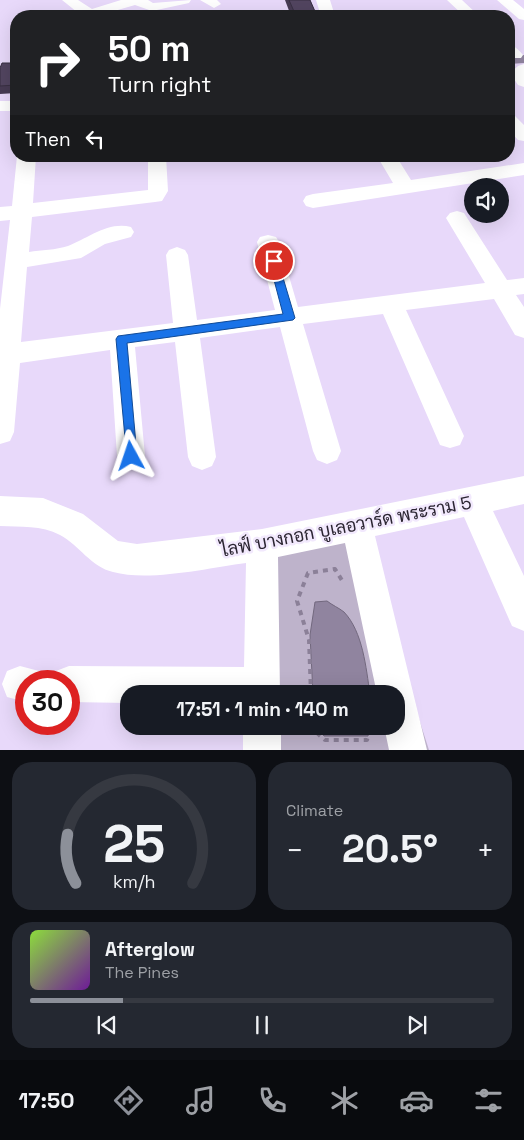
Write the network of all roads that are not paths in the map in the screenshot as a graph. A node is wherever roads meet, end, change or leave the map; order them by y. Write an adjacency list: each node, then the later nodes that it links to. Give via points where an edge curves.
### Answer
1 (69, 0): 6 (street)
2 (135, 0): 3 (street, via 152,7); 7 (street)
3 (184, 0)
4 (454, 0): 8 (street)
5 (504, 0): 9 (street)
6 (82, 10)
7 (104, 10)
8 (465, 10)
9 (524, 16)
10 (524, 69): 11 (street, via 518,72)
11 (524, 82)
12 (515, 126): 13 (street)
13 (524, 136)
14 (25, 162): 22 (street)
15 (157, 162): 22 (street, via 158,192 155,196)
16 (390, 162): 20 (street)
17 (468, 162): 19 (street)
18 (524, 169): 19 (street)
19 (478, 176): 20 (street)
20 (406, 187): 21 (street)
21 (313, 201)
22 (11, 213): 27 (street)
23 (457, 218): 28 (street)
24 (122, 232): 27 (street, via 97,239 73,253)
25 (268, 242): 30 (street)
26 (177, 255): 32 (street)
27 (17, 261): 34 (street)
28 (513, 288): 29 (street); 31 (street)
29 (391, 305): 30 (street); 36 (street)
30 (289, 318): 32 (street); 37 (street)
31 (524, 328)
32 (187, 331): 33 (street); 39 (street)
33 (122, 339): 34 (street); 38 (street)
34 (8, 354): 35 (street)
35 (0, 432)
36 (450, 436)
37 (327, 451)
38 (131, 456)
39 (202, 456)
40 (524, 490): 41 (street, ไลฟ์ บางกอก บูเลอวาร์ด พระราม 5)
41 (473, 502): 43 (street, ไลฟ์ บางกอก บูเลอวาร์ด พระราม 5); 45 (street)
42 (0, 511): 44 (street, ไลฟ์ บางกอก บูเลอวาร์ด พระราม 5, via 43,513 72,526 112,556 137,560)
43 (358, 526): 44 (street, ไลฟ์ บางกอก บูเลอวาร์ด พระราม 5); 48 (street)
44 (262, 545): 47 (street)
45 (524, 614)
46 (80, 684): 49 (street)
47 (262, 685)
48 (394, 685)
49 (120, 686)
50 (262, 735): 52 (street)
51 (405, 735): 53 (street)
52 (262, 750)
53 (408, 750)

